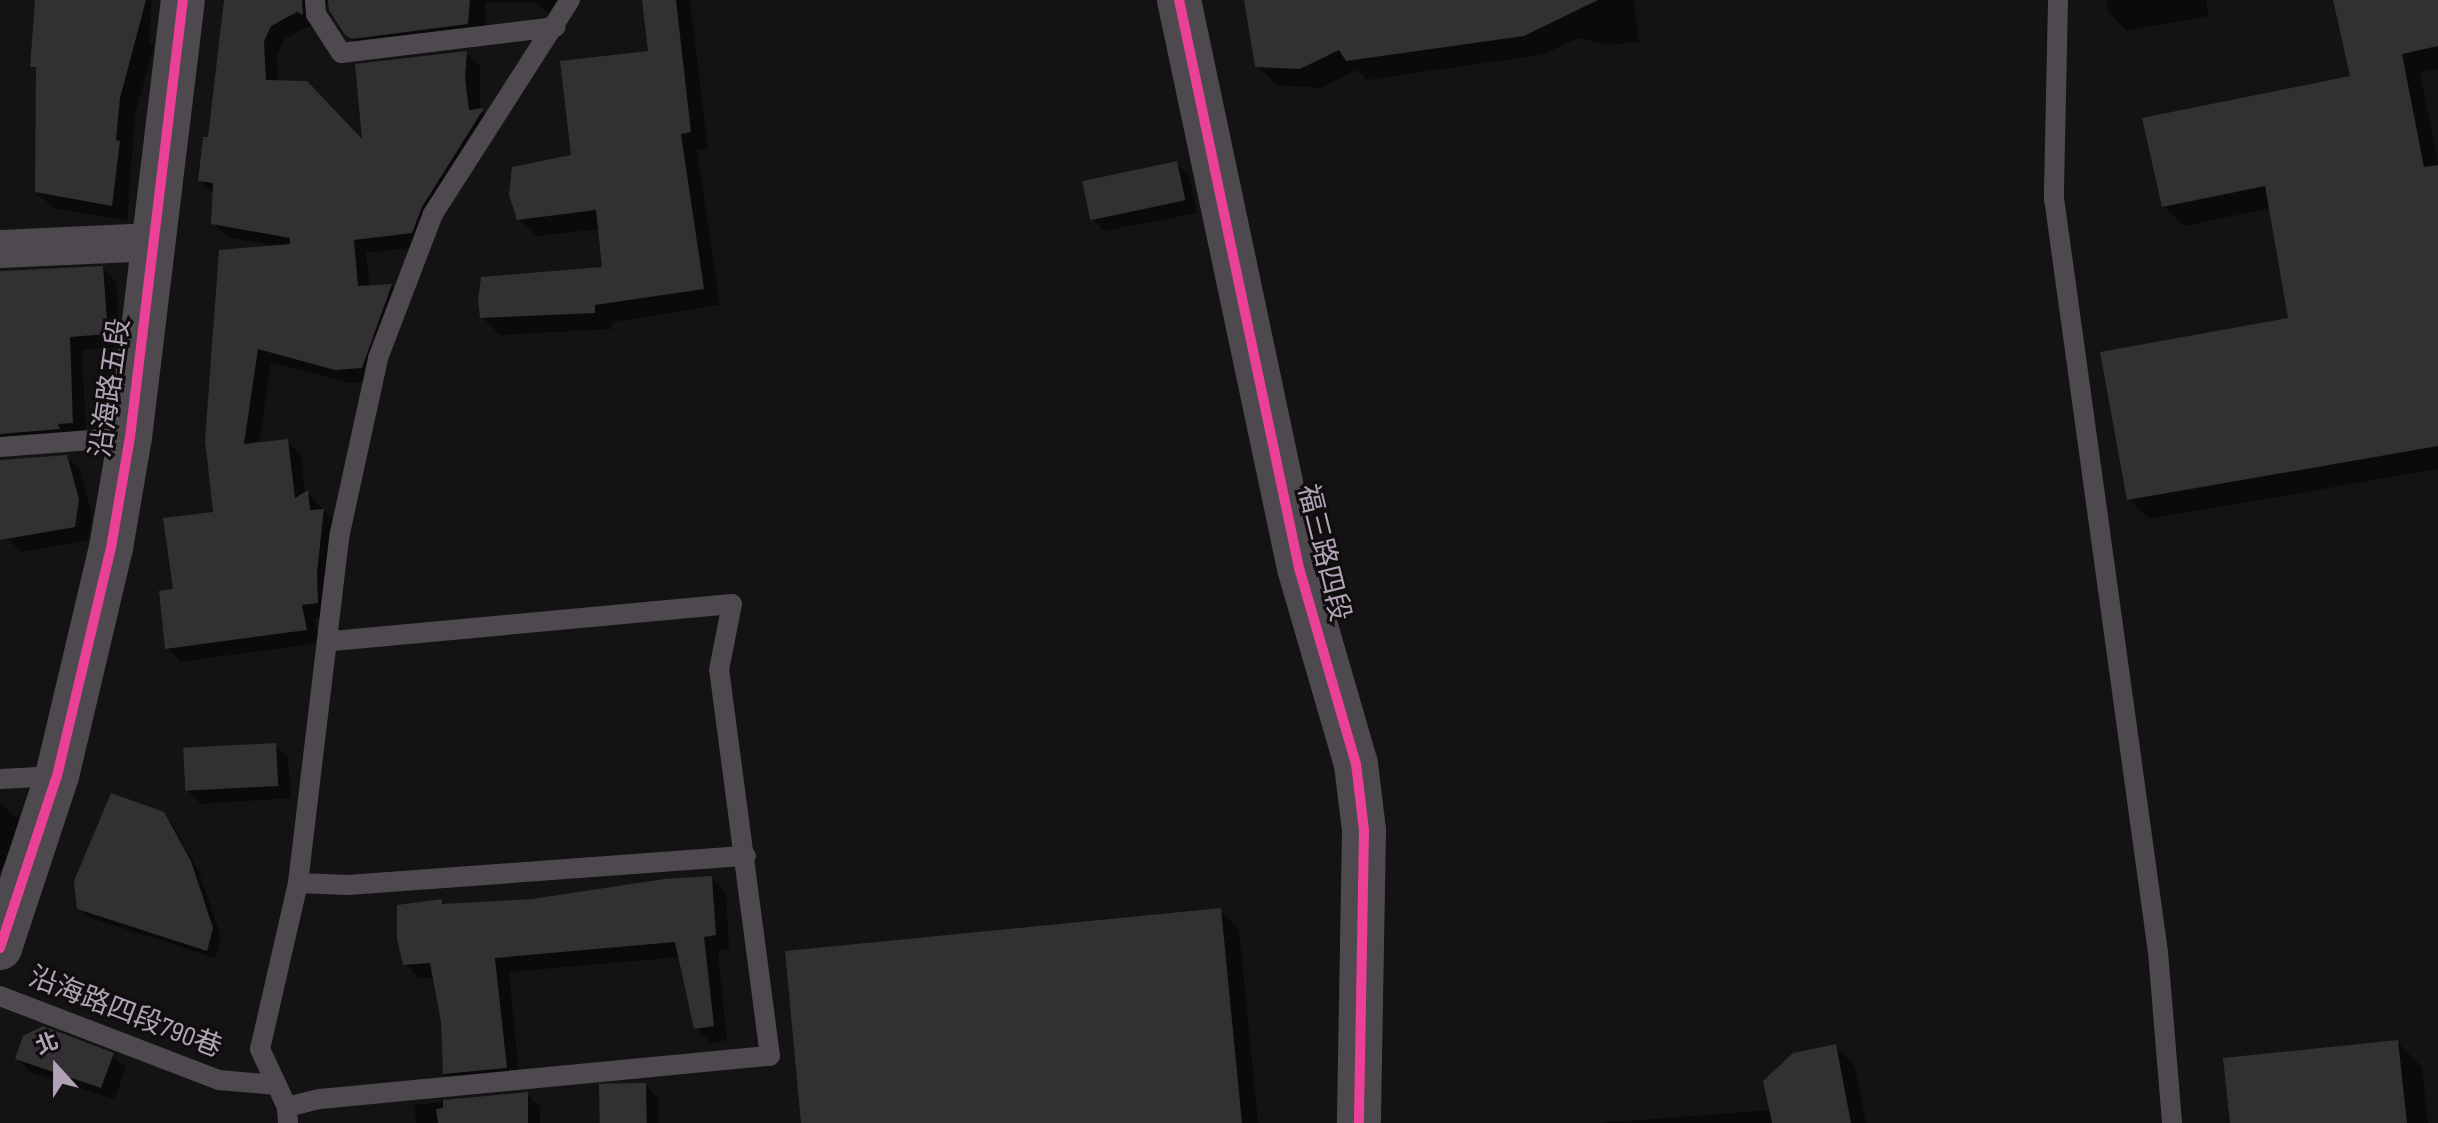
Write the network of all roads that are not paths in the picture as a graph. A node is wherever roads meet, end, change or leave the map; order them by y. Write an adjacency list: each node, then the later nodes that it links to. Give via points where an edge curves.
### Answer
1 (183, 0): 7 (street, 沿海路五段)
2 (315, 0): 6 (lane, via 316,14 341,53)
3 (570, 0): 6 (lane)
4 (1179, 0): 20 (street, 福三路四段, via 1299,568 1356,764 1364,830)
5 (2058, 0): 21 (lane, via 2054,198 2158,952)
6 (555, 27): 11 (lane, via 433,214 378,358 340,533)
7 (154, 242): 8 (street); 9 (street, 沿海路五段)
8 (0, 249)
9 (130, 437): 10 (lane); 12 (street, 沿海路五段, via 111,548)
10 (0, 447)
11 (330, 641): 14 (lane, via 732,604 719,670); 15 (lane)
12 (57, 776): 13 (lane); 16 (street, 沿海路五段)
13 (0, 779)
14 (746, 856): 15 (lane, via 348,885); 19 (lane, via 770,1056 320,1099)
15 (298, 883): 18 (lane, via 260,1049)
16 (0, 948)
17 (0, 996): 18 (lane, 沿海路四段790巷, via 219,1080)
18 (277, 1085): 19 (lane)
19 (288, 1115)
20 (1359, 1123)
21 (2172, 1123)

